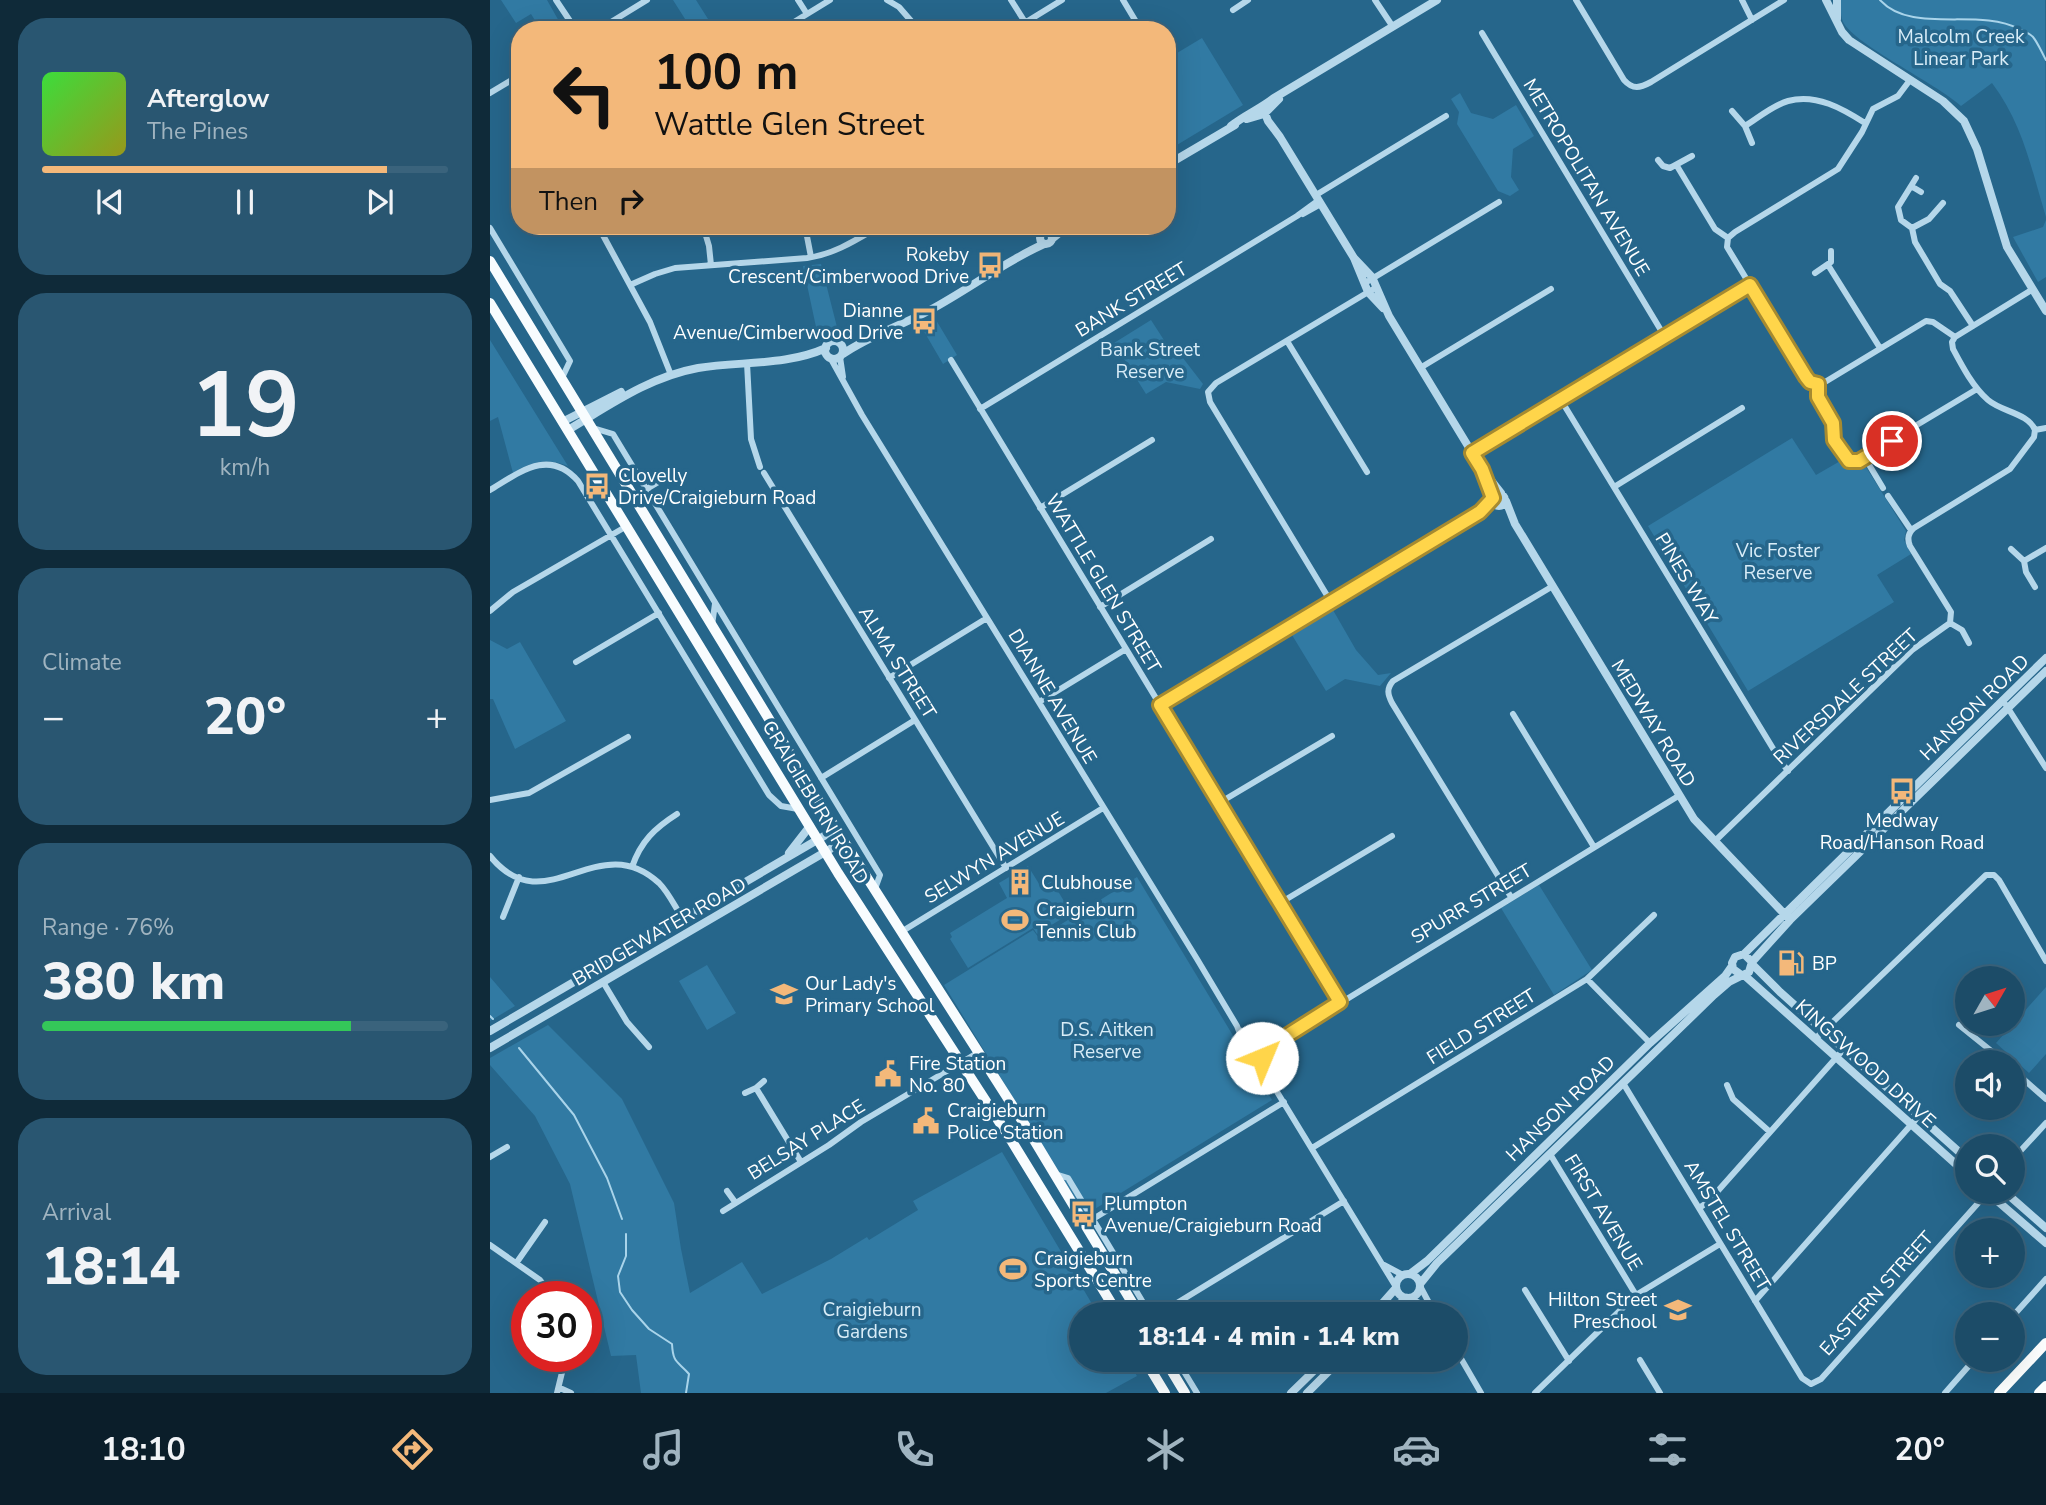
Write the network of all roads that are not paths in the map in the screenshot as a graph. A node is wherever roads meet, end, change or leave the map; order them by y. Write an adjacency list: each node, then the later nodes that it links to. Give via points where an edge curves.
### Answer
1 (556, 0): 19 (street)
2 (647, 0): 21 (street)
3 (798, 0): 18 (street)
4 (830, 0): 18 (street)
5 (887, 0): 23 (street)
6 (1012, 0): 24 (street)
7 (1062, 0): 25 (street)
8 (1123, 0): 26 (street)
9 (1248, 0): 17 (street)
10 (1375, 0): 28 (street)
11 (1437, 0): 28 (street)
12 (1576, 0): 20 (street, via 1633,88 1651,82)
13 (1742, 0): 20 (street)
14 (1784, 0): 20 (street)
15 (1826, 0): 27 (street)
16 (1837, 0): 27 (street)
17 (1233, 9)
18 (807, 14): 22 (street)
19 (567, 19)
20 (1752, 20)
21 (613, 21)
22 (796, 21)
23 (912, 21)
24 (1024, 21)
25 (1027, 21)
26 (1136, 21)
27 (1837, 22): 31 (street, via 1849,40)
28 (1393, 27): 33 (street, via 1274,98)
29 (1482, 33): 71 (street, METROPOLITAN AVENUE)
30 (511, 80): 32 (street)
31 (1910, 80): 36 (street, via 1898,96 1873,109); 67 (street, via 1950,106 1969,129 2007,247)
32 (490, 93)
33 (1265, 111): 40 (street, via 1248,114); 46 (street, MEDWAY ROAD)
34 (1732, 111): 37 (street)
35 (1446, 116): 46 (street, BANK STREET)
36 (1865, 123): 37 (street, via 1832,103 1797,100 1782,103); 56 (street, via 1838,169)
37 (1745, 126): 38 (street)
38 (1752, 143)
39 (1692, 156): 42 (street)
40 (1176, 160)
41 (1658, 160): 42 (street, via 1666,167)
42 (1677, 166): 56 (street, via 1715,229)
43 (1916, 178): 44 (street)
44 (1911, 186): 45 (street); 50 (street, via 1898,211)
45 (1921, 192)
46 (1319, 200): 64 (street, MEDWAY ROAD); 89 (street, BANK STREET)
47 (1499, 202): 64 (street)
48 (1943, 203): 50 (street)
49 (490, 228): 84 (street, via 570,361)
50 (1912, 228): 70 (street, via 1915,242 1940,284 1950,291)
51 (603, 235): 63 (street)
52 (706, 235): 60 (street)
53 (807, 235): 58 (street)
54 (865, 235): 58 (street, via 845,247)
55 (1043, 235): 73 (street, via 1025,253 930,310)
56 (1728, 239): 65 (street, via 1728,250)
57 (1831, 251): 61 (street, via 1833,259)
58 (811, 257): 60 (street)
59 (490, 261): 84 (main road, CRAIGIEBURN ROAD)
60 (711, 265): 63 (street, via 664,271)
61 (1828, 265): 62 (street); 77 (street)
62 (1815, 273)
63 (630, 285): 83 (street)
64 (1370, 285): 74 (street); 82 (street, MEDWAY ROAD)
65 (1750, 285): 71 (street); 85 (street, via 1806,377)
66 (1551, 289): 82 (street)
67 (2032, 289): 69 (street); 70 (street)
68 (490, 303): 91 (main road, CRAIGIEBURN ROAD)
69 (2046, 311)
70 (1973, 326): 72 (street)
71 (1665, 337): 87 (street)
72 (1955, 337): 77 (street, via 1926,321); 86 (street, via 1953,349)
73 (868, 338): 75 (street); 79 (street)
74 (1287, 341): 98 (street); 116 (street, via 1212,386 1209,398)
75 (837, 342): 76 (street); 79 (street, via 843,348)
76 (826, 348): 78 (street); 79 (street)
77 (1880, 348): 85 (street)
78 (804, 356): 79 (street); 81 (street)
79 (836, 357): 121 (street, DIANNE AVENUE, via 844,382)
80 (951, 360): 89 (street, WATTLE GLEN STREET)
81 (747, 363): 83 (street); 129 (street, ALMA STREET, via 751,439 762,470)
82 (1420, 368): 96 (street, MEDWAY ROAD)
83 (671, 375): 90 (street)
84 (562, 378): 90 (main road, CRAIGIEBURN ROAD)
85 (1818, 384): 97 (street, via 1818,397 1844,457 1855,463)
86 (1977, 389): 94 (street, via 1993,404 2030,421); 97 (street)
87 (1561, 400): 96 (street); 100 (street, PINES WAY)
88 (1742, 408): 100 (street)
89 (980, 409): 106 (street, WATTLE GLEN STREET)
90 (584, 414): 91 (street); 92 (main road, CRAIGIEBURN ROAD)
91 (562, 427): 107 (main road, CRAIGIEBURN ROAD)
92 (593, 428): 102 (street, CRAIGIEBURN ROAD, via 613,434); 123 (main road, CRAIGIEBURN ROAD)
93 (2046, 428): 94 (street)
94 (2035, 430): 108 (street, via 2010,469)
95 (1152, 440): 106 (street)
96 (1472, 453): 105 (street, MEDWAY ROAD)
97 (1865, 458): 101 (street)
98 (1367, 472)
99 (672, 474): 102 (street)
100 (1614, 487): 138 (street, PINES WAY)
101 (1883, 488)
102 (645, 489): 117 (street, CRAIGIEBURN ROAD)
103 (490, 490): 109 (street, via 535,465 560,467 578,481)
104 (1888, 496): 108 (street)
105 (1498, 500): 114 (street, MEDWAY ROAD); 116 (street)
106 (1040, 508): 118 (street, WATTLE GLEN STREET)
107 (627, 526): 109 (street); 144 (main road, CRAIGIEBURN ROAD)
108 (1911, 530): 122 (street, via 1910,546 1951,612)
109 (611, 535): 119 (street); 120 (street)
110 (1211, 539): 118 (street)
111 (2046, 548): 113 (street)
112 (2011, 549): 113 (street)
113 (2024, 561): 115 (street)
114 (1553, 586): 140 (street, MEDWAY ROAD); 161 (street, via 1389,686 1392,703)
115 (2035, 587)
116 (1331, 602): 132 (street)
117 (715, 604): 123 (street); 139 (street, CRAIGIEBURN ROAD)
118 (1100, 607): 125 (street, WATTLE GLEN STREET)
119 (490, 611)
120 (659, 613): 127 (street); 144 (street, via 769,795 781,806)
121 (987, 618): 129 (street); 130 (street, DIANNE AVENUE)
122 (1950, 623): 124 (street); 138 (street, RIVERSDALE STREET, via 1912,650)
123 (712, 625): 147 (main road, CRAIGIEBURN ROAD)
124 (1969, 643)
125 (1126, 649): 130 (street); 132 (street, WATTLE GLEN STREET)
126 (2046, 658): 131 (street, HANSON ROAD)
127 (576, 662)
128 (2046, 671): 131 (street, HANSON ROAD)
129 (889, 678): 134 (street, ALMA STREET)
130 (1039, 702): 143 (street, DIANNE AVENUE)
131 (2006, 704): 137 (street); 164 (street, HANSON ROAD)
132 (1160, 705): 142 (street, WATTLE GLEN STREET)
133 (1513, 714): 152 (street)
134 (915, 720): 139 (street); 157 (street, ALMA STREET)
135 (1332, 736): 142 (street)
136 (628, 737): 141 (street, via 529,793)
137 (2046, 768)
138 (1788, 771): 150 (street, RIVERSDALE STREET)
139 (821, 778): 160 (street, CRAIGIEBURN ROAD, via 880,875)
140 (1679, 795): 150 (street, MEDWAY ROAD); 152 (street, SPURR STREET)
141 (490, 800)
142 (1220, 803): 162 (street, WATTLE GLEN STREET)
143 (1103, 808): 157 (street, SELWYN AVENUE); 179 (street, DIANNE AVENUE)
144 (800, 809): 146 (main road, CRAIGIEBURN ROAD)
145 (677, 814): 156 (street, via 646,838)
146 (810, 826): 149 (main road, CRAIGIEBURN ROAD); 155 (street, via 795,848)
147 (836, 829): 149 (street, BRIDGEWATER ROAD); 151 (main road, CRAIGIEBURN ROAD)
148 (1392, 836): 162 (street)
149 (818, 839): 153 (main road, CRAIGIEBURN ROAD); 155 (street, BRIDGEWATER ROAD)
150 (1715, 841): 164 (street, MEDWAY ROAD)
151 (844, 842): 153 (street, BRIDGEWATER ROAD); 160 (main road, CRAIGIEBURN ROAD)
152 (1594, 847): 161 (street, SPURR STREET)
153 (826, 853): 159 (street, BRIDGEWATER ROAD); 195 (main road, CRAIGIEBURN ROAD)
154 (490, 856): 158 (street)
155 (773, 866): 159 (street); 166 (street, BRIDGEWATER ROAD)
156 (632, 867): 158 (street, via 595,865 547,882); 166 (street, via 662,885)
157 (1006, 868): 168 (street, SELWYN AVENUE)
158 (519, 877): 165 (street)
159 (780, 878): 167 (street, BRIDGEWATER ROAD)
160 (875, 889): 168 (main road, CRAIGIEBURN ROAD)
161 (1511, 898): 178 (street, SPURR STREET)
162 (1280, 903): 178 (street, WATTLE GLEN STREET)
163 (1654, 915): 174 (street, FIELD STREET)
164 (1787, 917): 169 (street, HANSON ROAD); 171 (street, HANSON ROAD)
165 (503, 918)
166 (683, 919): 167 (street); 180 (street, BRIDGEWATER ROAD)
167 (690, 931): 175 (street, BRIDGEWATER ROAD)
168 (901, 932): 191 (main road, CRAIGIEBURN ROAD)
169 (1744, 954): 171 (street); 172 (street, via 1735,957)
170 (2046, 961): 181 (street, via 1998,880 1986,875)
171 (1752, 963): 173 (street, via 1749,972); 176 (street, KINGSWOOD DRIVE)
172 (1732, 965): 173 (street); 185 (street, HANSON ROAD)
173 (1742, 974): 177 (street, KINGSWOOD DRIVE); 188 (street, HANSON ROAD, via 1722,987)
174 (1587, 979): 185 (street); 214 (street, FIELD STREET)
175 (603, 982): 182 (street, BRIDGEWATER ROAD); 186 (street, via 627,1022)
176 (1780, 992): 177 (street); 181 (street, KINGSWOOD DRIVE)
177 (1773, 1000): 184 (street, KINGSWOOD DRIVE)
178 (1340, 1002): 193 (street, SPURR STREET)
179 (1237, 1026): 192 (street, DIANNE AVENUE); 193 (street, DIANNE AVENUE)
180 (494, 1029): 182 (street, via 493,1038)
181 (1822, 1031): 184 (street); 189 (street, KINGSWOOD DRIVE)
182 (512, 1035): 187 (street, BRIDGEWATER ROAD)
183 (1973, 1036): 190 (street)
184 (1815, 1039): 194 (street, KINGSWOOD DRIVE)
185 (1650, 1043): 188 (street); 197 (street, HANSON ROAD)
186 (649, 1047)
187 (490, 1048)
188 (1657, 1050): 201 (street, HANSON ROAD)
189 (1843, 1050): 194 (street); 207 (street, KINGSWOOD DRIVE)
190 (1990, 1050)
191 (979, 1052): 195 (street, BELSAY PLACE); 220 (main road, CRAIGIEBURN ROAD)
192 (1247, 1052): 193 (street); 196 (street, DIANNE AVENUE, via 1247,1059)
193 (1259, 1052): 196 (street); 200 (street, DIANNE AVENUE)
194 (1836, 1058): 209 (street, KINGSWOOD DRIVE); 210 (street)
195 (958, 1060): 218 (street, BELSAY PLACE); 246 (main road, CRAIGIEBURN ROAD)
196 (1254, 1063): 200 (street, DIANNE AVENUE)
197 (1617, 1075): 201 (street, AMSTEL STREET); 211 (street, HANSON ROAD)
198 (2025, 1080): 205 (street)
199 (764, 1081): 203 (street)
200 (1271, 1082): 206 (street, DIANNE AVENUE)
201 (1623, 1083): 216 (street, HANSON ROAD); 227 (street, AMSTEL STREET)
202 (1727, 1085): 210 (street, via 1733,1099)
203 (756, 1088): 204 (street); 218 (street)
204 (745, 1093)
205 (2046, 1099)
206 (1284, 1102): 214 (street, DIANNE AVENUE); 229 (street)
207 (1918, 1117): 209 (street); 215 (street, KINGSWOOD DRIVE)
208 (2046, 1123): 212 (street)
209 (1912, 1125): 219 (street, KINGSWOOD DRIVE); 245 (street)
210 (1770, 1132): 227 (street)
211 (1544, 1146): 216 (street, FIRST AVENUE); 237 (street, HANSON ROAD, via 1427,1261)
212 (2025, 1146)
213 (507, 1147): 217 (street)
214 (1312, 1148): 222 (street, DIANNE AVENUE)
215 (1955, 1149)
216 (1550, 1154): 240 (street, HANSON ROAD); 243 (street, FIRST AVENUE)
217 (490, 1157)
218 (801, 1162): 223 (street, BELSAY PLACE)
219 (1955, 1163)
220 (1055, 1174): 229 (street, CRAIGIEBURN ROAD, via 1068,1178); 247 (main road, CRAIGIEBURN ROAD)
221 (727, 1191): 223 (street)
222 (1344, 1201): 236 (street, DIANNE AVENUE); 249 (street)
223 (735, 1202): 228 (street, BELSAY PLACE)
224 (1976, 1204): 266 (street, EASTERN STREET)
225 (2001, 1204): 232 (street)
226 (2018, 1204): 231 (street)
227 (1699, 1208): 233 (street, AMSTEL STREET)
228 (723, 1210)
229 (1093, 1219): 248 (street, CRAIGIEBURN ROAD)
230 (545, 1222): 235 (street)
231 (2046, 1229): 232 (street)
232 (2043, 1240)
233 (1720, 1244): 243 (street); 245 (street, AMSTEL STREET)
234 (490, 1245): 235 (street)
235 (517, 1262): 239 (street)
236 (1382, 1264): 237 (street); 241 (street, DIANNE AVENUE)
237 (1407, 1275): 240 (street, via 1415,1276); 241 (street)
238 (2046, 1279): 254 (street)
239 (541, 1281)
240 (1420, 1285): 244 (street); 253 (street)
241 (1396, 1287): 244 (street); 250 (street)
242 (1525, 1290): 256 (street)
243 (1636, 1295): 256 (street)
244 (1408, 1298): 251 (street); 252 (street)
245 (1755, 1301): 266 (street, AMSTEL STREET, via 1802,1378)
246 (1111, 1302)
247 (1132, 1302)
248 (1143, 1302)
249 (1179, 1302)
250 (1383, 1302)
251 (1402, 1302)
252 (1415, 1302)
253 (1429, 1302)
254 (2025, 1302)
255 (2046, 1343): 278 (highway)
256 (1569, 1360): 275 (street)
257 (1640, 1360): 276 (street)
258 (563, 1372): 267 (street)
259 (1152, 1372): 270 (main road)
260 (1173, 1372): 271 (main road)
261 (1184, 1372): 272 (street)
262 (1313, 1372): 273 (street)
263 (1328, 1372): 274 (street)
264 (1468, 1372): 268 (street)
265 (1963, 1372): 277 (street)
266 (1816, 1384)
267 (559, 1390): 269 (street)
268 (1479, 1392)
269 (571, 1393)
270 (1165, 1393)
271 (1185, 1393)
272 (1197, 1393)
273 (1291, 1393)
274 (1307, 1393)
275 (1535, 1393)
276 (1660, 1393)
277 (1945, 1393)
278 (1999, 1393)

